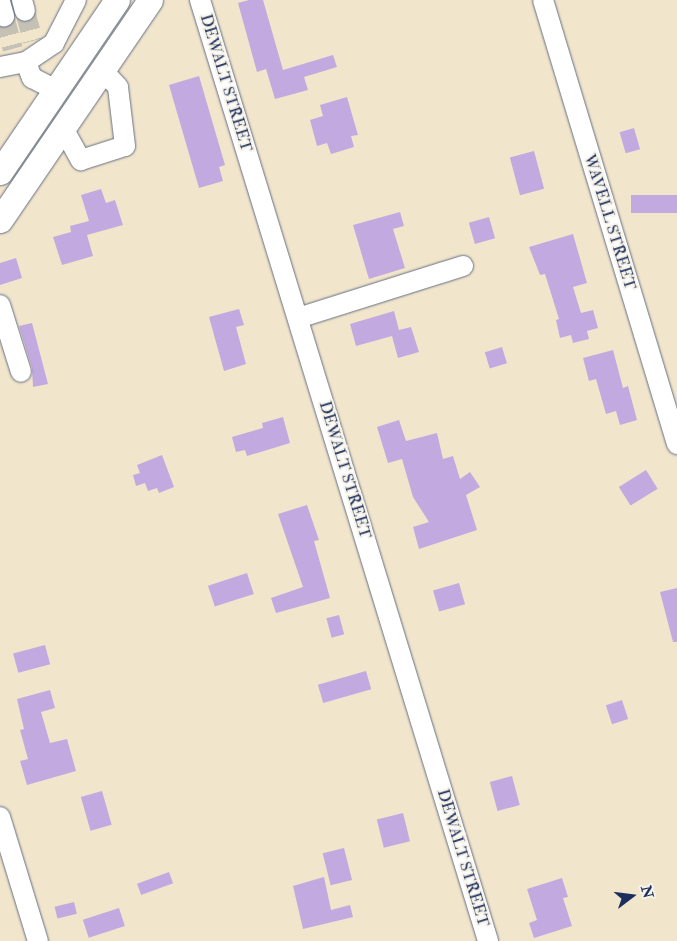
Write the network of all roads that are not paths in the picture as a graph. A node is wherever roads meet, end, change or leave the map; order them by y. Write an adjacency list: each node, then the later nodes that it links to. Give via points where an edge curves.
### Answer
1 (76, 0): 6 (street, via 54,43)
2 (150, 0): 7 (main road)
3 (200, 0): 14 (street, DEWALT STREET)
4 (543, 0): 16 (street, WAVELL STREET)
5 (109, 2): 8 (main road)
6 (21, 56): 8 (street, via 32,78)
7 (102, 70): 9 (main road); 9 (street, via 118,87 125,146 81,160)
8 (56, 90): 10 (main road)
9 (63, 128): 11 (main road)
10 (0, 172)
11 (0, 220)
12 (462, 266): 14 (street)
13 (0, 306): 15 (street)
14 (298, 318): 19 (street, DEWALT STREET)
15 (21, 372)
16 (677, 444)
17 (0, 817): 18 (street)
18 (38, 941)
19 (488, 941)

